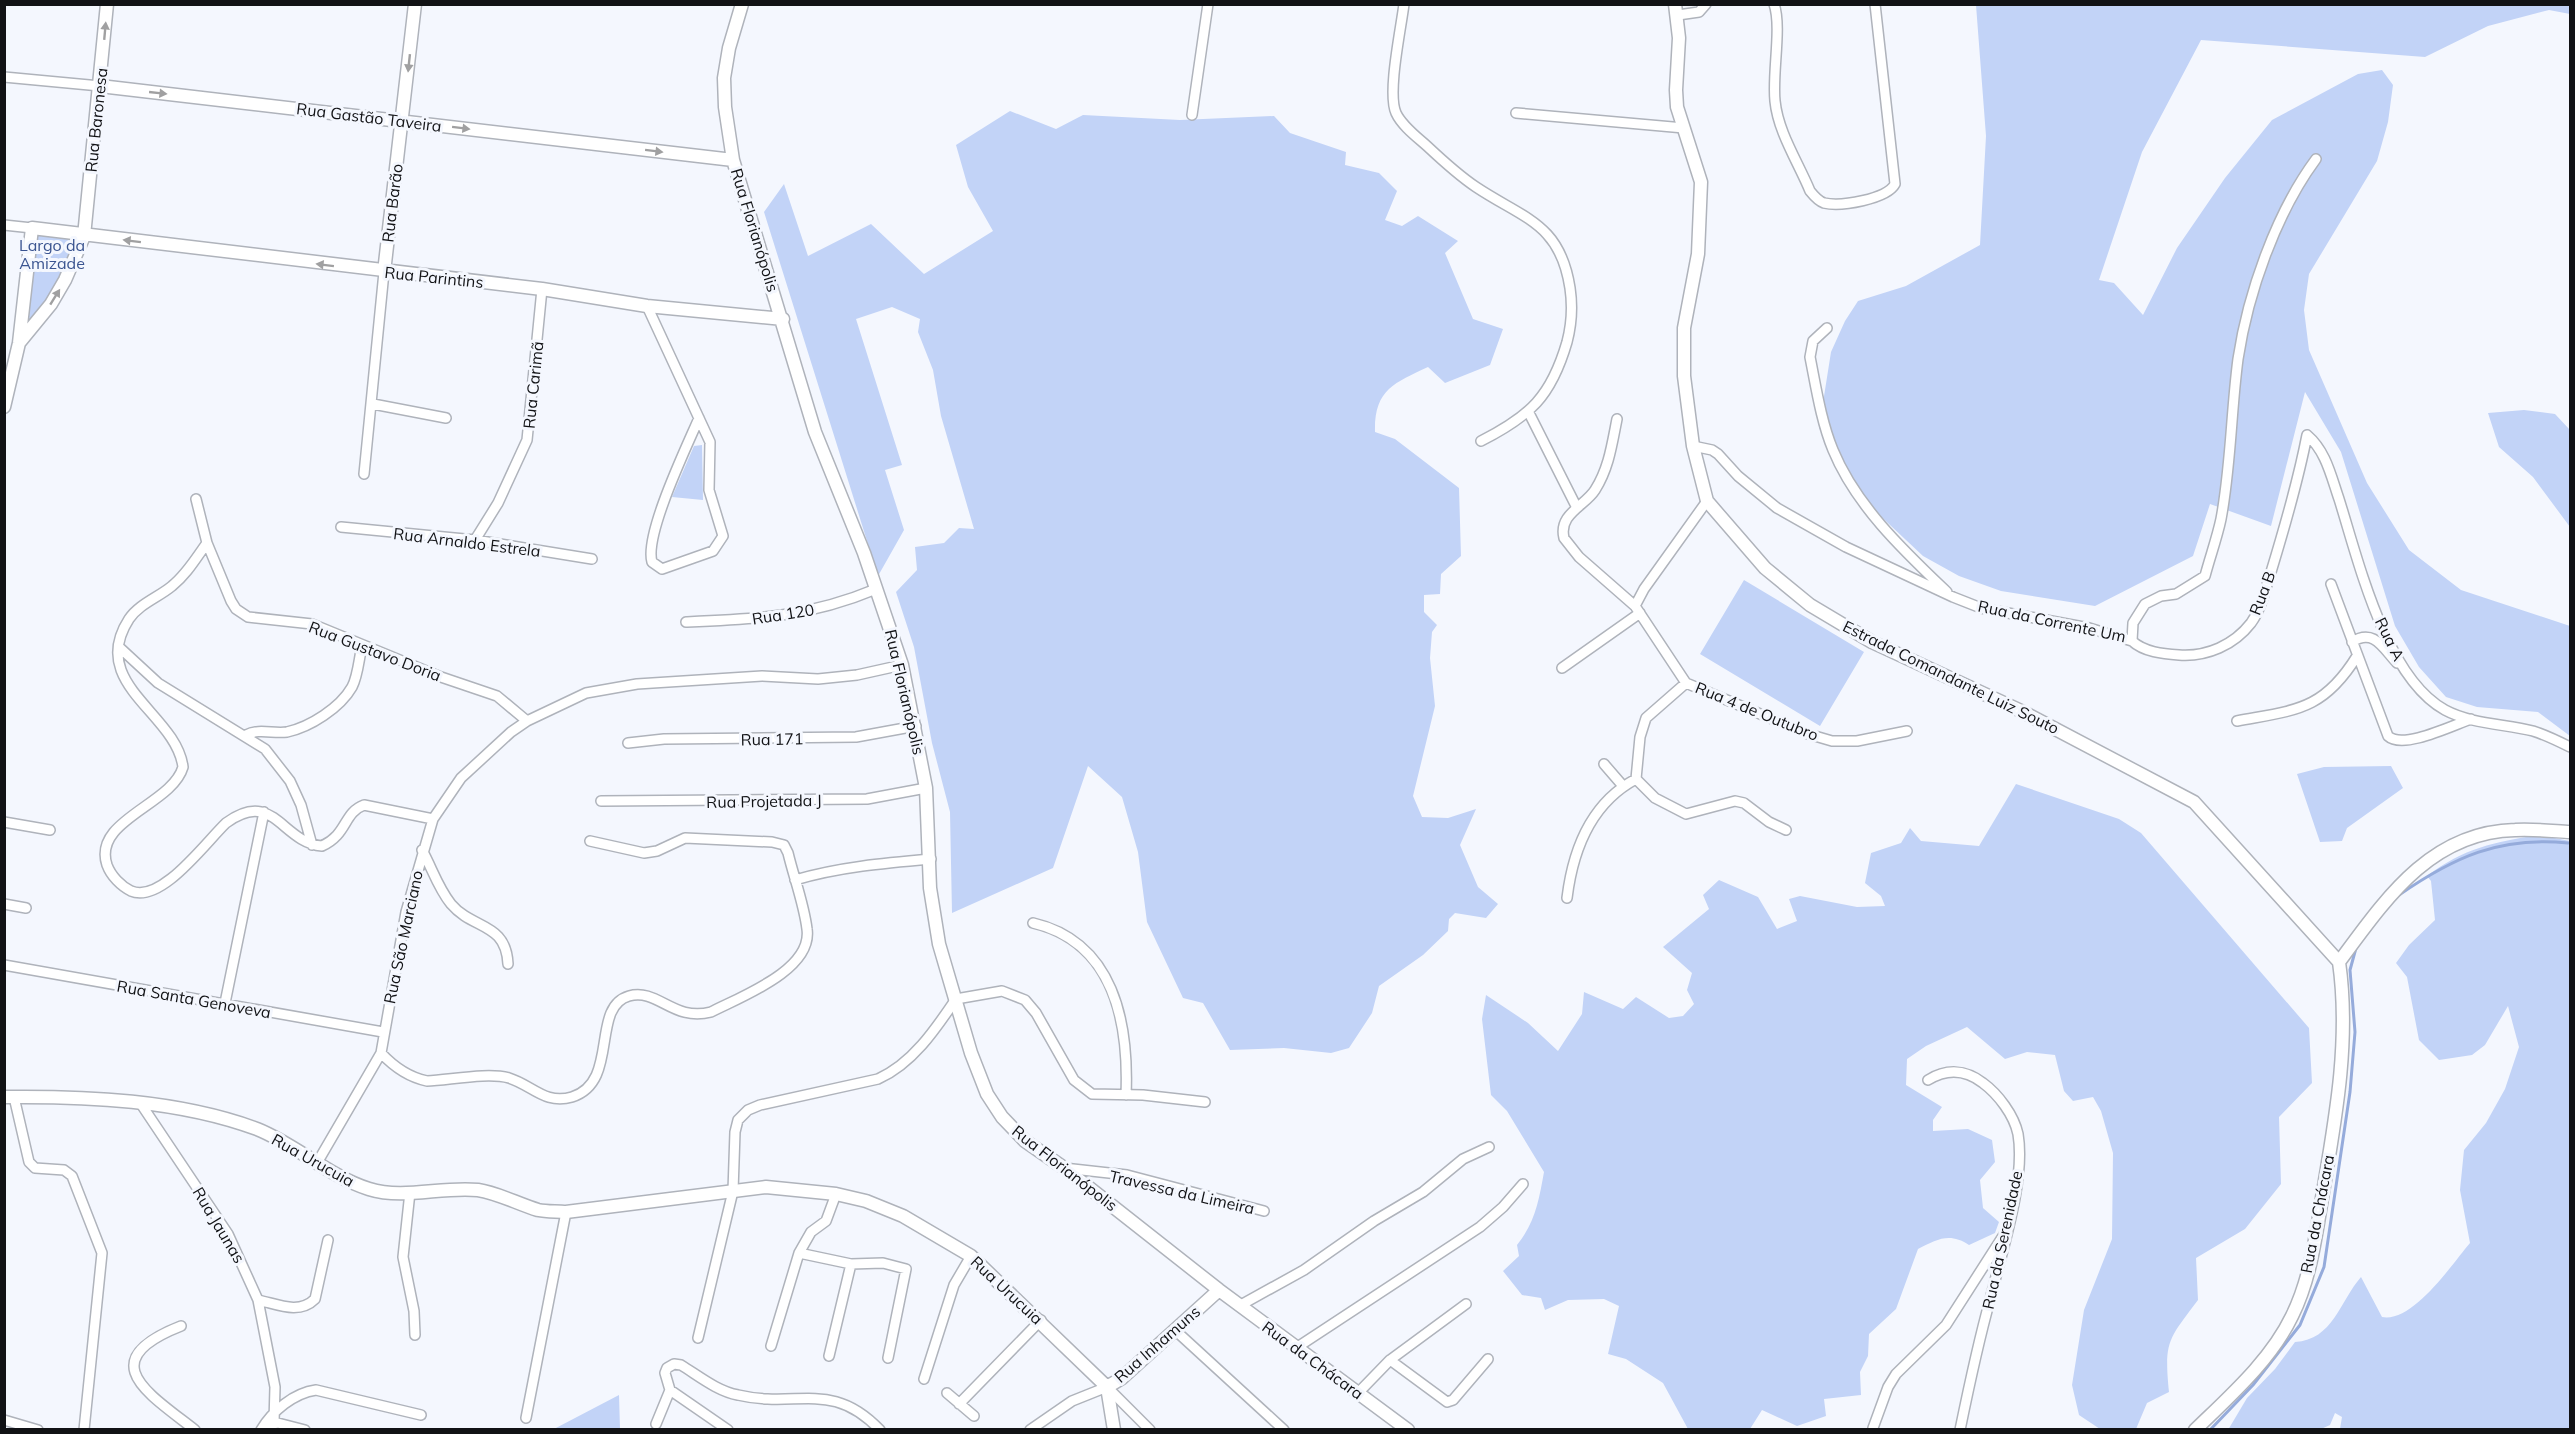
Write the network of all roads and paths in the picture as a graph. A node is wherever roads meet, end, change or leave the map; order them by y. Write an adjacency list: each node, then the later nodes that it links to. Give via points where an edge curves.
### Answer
1 (107, 4): 11 (street, Rua Baronesa, one-way to 1)
2 (415, 4): 14 (street, Rua Barão, one-way to 14)
3 (742, 4): 17 (street, Rua Florianópolis, via 724,78)
4 (1208, 4): 13 (street)
5 (1404, 4): 31 (street, via 1393,93 1398,116 1451,169 1549,235 1568,275 1573,323 1563,357 1546,391)
6 (1706, 4): 9 (street, via 1699,12)
7 (1774, 4): 8 (street, via 1778,20 1774,73 1777,116 1810,191 1817,200 1838,203 1884,195 1895,184)
8 (1875, 4)
9 (1677, 10): 15 (street, Estrada Comandante Luiz Souto, via 1677,107)
10 (4, 78): 11 (street, Rua Gastão Taveira)
11 (100, 86): 14 (street, Rua Gastão Taveira, one-way to 14); 20 (street, Rua Baronesa)
12 (1516, 113): 15 (street)
13 (1192, 115)
14 (402, 121): 17 (street, Rua Gastão Taveira, one-way to 17); 21 (street, Rua Barão)
15 (1684, 128): 37 (street, Estrada Comandante Luiz Souto, via 1701,182 1698,254 1684,328 1684,375)
16 (2316, 159): 51 (street, Rua da Corrente Um, via 2281,218 2247,315 2238,357 2221,518 2205,576 2176,594 2145,604 2133,623)
17 (734, 160): 25 (street, Rua Florianópolis)
18 (4, 225): 19 (street)
19 (32, 228): 20 (street, Rua Parintins); 24 (street)
20 (84, 236): 21 (street, Rua Parintins, one-way to 20); 26 (street, Rua Baronesa, one-way to 20, via 65,280)
21 (384, 272): 22 (street, Rua Parintins); 29 (street, Rua Barão)
22 (542, 289): 23 (street, Rua Parintins); 43 (street, Rua Carimã, via 527,440)
23 (647, 306): 25 (street, Rua Parintins); 33 (street)
24 (21, 320): 26 (street); 28 (street)
25 (783, 320): 47 (street, Rua Florianópolis, via 815,432)
26 (33, 327): 28 (street, Rua Baronesa)
27 (1827, 328): 48 (street, via 1813,342 1810,357 1833,450 1858,495 1920,566)
28 (19, 343): 30 (street)
29 (373, 404): 32 (street); 38 (street, Rua Barão)
30 (4, 407)
31 (1529, 413): 36 (street); 41 (street)
32 (446, 418)
33 (699, 418): 33 (street, via 663,506 651,550 652,562 662,569 713,551 723,536 709,490 710,441)
34 (1617, 419): 41 (street, Rua 4 de Outubro, via 1607,467 1594,492)
35 (2307, 435): 51 (street, Rua B, via 2286,528 2264,597 2252,621 2221,647 2193,656 2152,651); 58 (street, Rua A, via 2316,442 2328,465 2364,583)
36 (1481, 441)
37 (1693, 446): 40 (street, Estrada Comandante Luiz Souto); 48 (street, Rua da Corrente Um, via 1718,454 1777,508 1845,547)
38 (364, 474)
39 (196, 499): 44 (street, Rua Gustavo Doria)
40 (1707, 501): 49 (street, via 1644,589); 88 (street, Estrada Comandante Luiz Souto, via 1765,568 1810,605 1872,642 2021,711 2194,802)
41 (1576, 506): 49 (street, Rua 4 de Outubro, via 1564,523 1564,538)
42 (342, 526): 43 (street, Rua Arnaldo Estrela)
43 (475, 540): 45 (street, Rua Arnaldo Estrela)
44 (207, 543): 53 (street, Rua Gustavo Doria, via 236,609 248,617 312,624); 54 (street, via 178,581 130,617)
45 (592, 559)
46 (2331, 584): 52 (street)
47 (876, 589): 50 (street, Rua 120, via 802,614); 56 (street, Rua Florianópolis)
48 (1953, 597): 51 (street, Rua da Corrente Um, via 1981,608 2089,628)
49 (1637, 610): 57 (street); 59 (street, Rua 4 de Outubro)
50 (686, 622)
51 (2132, 641)
52 (2352, 642): 55 (street); 58 (street, via 2361,636 2372,637)
53 (362, 646): 61 (street, Rua Gustavo Doria, via 496,696); 65 (street, via 353,686 332,708 301,728 253,731)
54 (119, 647): 65 (street, via 158,683); 73 (street, via 119,664 129,685 167,734 183,766 174,784 111,834 105,858 115,879 130,890 149,893 170,882 237,815)
55 (2357, 656): 60 (street, via 2392,740 2405,741); 62 (street, via 2347,673 2315,703)
56 (902, 665): 61 (street, Rua São Marciano, via 818,678 762,676 637,684 586,693); 63 (street, Rua Florianópolis)
57 (1562, 668)
58 (2405, 670): 60 (street, Rua A, via 2445,710)
59 (1686, 683): 64 (street, Rua 4 de Outubro, via 1832,741 1857,741); 69 (street, via 1646,718)
60 (2471, 719): 67 (street, Rua A, via 2544,735)
61 (527, 721): 74 (street, Rua São Marciano, via 461,778)
62 (2237, 721)
63 (916, 726): 66 (street, Rua 171, via 856,737 664,739); 71 (street, Rua Florianópolis)
64 (1907, 731)
65 (246, 735): 80 (street, via 280,765 301,805)
66 (628, 743)
67 (2571, 747)
68 (1604, 765): 70 (street)
69 (1636, 779): 70 (street); 77 (street, via 1655,798 1686,814 1735,801)
70 (1623, 786): 84 (street, via 1592,819 1578,844)
71 (926, 788): 72 (street, Rua Projetada J, via 867,799); 82 (street, Rua Florianópolis)
72 (601, 801)
73 (264, 812): 80 (street, via 281,820); 92 (street)
74 (433, 819): 80 (street, via 364,805 352,812 332,841); 81 (street, Rua São Marciano)
75 (4, 822): 76 (street)
76 (50, 830)
77 (1786, 830)
78 (2571, 832): 88 (street, via 2514,830 2471,838 2440,851 2401,882)
79 (590, 841): 83 (street, via 644,853 695,837 778,843 788,853)
80 (312, 845)
81 (422, 850): 89 (street, via 453,907 505,943); 93 (street, Rua São Marciano)
82 (931, 859): 83 (street, via 853,867); 91 (street, Rua Florianópolis, via 930,888 939,944)
83 (795, 880): 94 (street, via 808,930 802,953 793,964 774,980 700,1015 673,1010 643,994 627,996 612,1012 596,1076 591,1085 575,1096 547,1098 510,1078 497,1076 416,1079 392,1065)
84 (1567, 898)
85 (4, 904): 86 (street)
86 (26, 908)
87 (1033, 923): 96 (street, via 1070,937 1094,959 1110,985 1123,1030)
88 (2339, 962): 158 (street, Rua da Chácara, via 2345,1002 2343,1050 2316,1236 2304,1283 2292,1317 2266,1356)
89 (508, 964)
90 (4, 965): 92 (street, Rua Santa Genoveva)
91 (956, 999): 96 (street, via 987,991 1015,994 1036,1013 1083,1089 1103,1096); 102 (street, Rua Florianópolis, via 970,1053 987,1094 1025,1141); 104 (street, via 920,1047 895,1071 878,1079 783,1098 748,1110 738,1120 735,1132)
92 (225, 1004): 93 (street, Rua Santa Genoveva)
93 (383, 1032): 94 (street, Rua São Marciano)
94 (381, 1053): 101 (street, Rua São Marciano)
95 (1928, 1080): 109 (street, Rua da Serenidade, via 1950,1071 1961,1072 1980,1080 2007,1110 2018,1131 2020,1153)
96 (1126, 1095): 98 (street)
97 (9, 1097): 99 (street, Rua Urucuia, via 83,1097); 145 (street, via 29,1162 35,1168 64,1170 72,1176 102,1253)
98 (1205, 1102)
99 (141, 1104): 101 (street, Rua Urucuia, via 200,1113 248,1126 282,1140); 115 (street, Rua Jaunas, via 228,1234)
100 (1489, 1147): 117 (street, via 1463,1159 1423,1192 1304,1270)
101 (317, 1163): 105 (street, Rua Urucuia, via 349,1183 372,1190)
102 (1064, 1168): 107 (street, Travessa da Limeira, via 1127,1175); 114 (street, Rua Florianópolis)
103 (1523, 1184): 124 (street, via 1480,1227)
104 (733, 1191): 106 (street, Rua Urucuia, via 766,1187); 108 (street, Rua Urucuia); 122 (street)
105 (410, 1192): 108 (street, Rua Urucuia, via 455,1188 481,1191 541,1211); 121 (street, via 403,1257)
106 (836, 1194): 111 (street, via 826,1221 811,1232); 112 (street, Rua Urucuia, via 903,1216)
107 (1264, 1211)
108 (566, 1212): 139 (street)
109 (2008, 1228): 143 (street, via 1946,1325 1896,1374); 157 (street, Rua da Serenidade)
110 (328, 1240): 115 (street, via 315,1299 309,1305 295,1309)
111 (799, 1253): 113 (street); 123 (street)
112 (971, 1256): 118 (street, Rua Urucuia); 129 (street, via 954,1285)
113 (850, 1264): 125 (street); 126 (street, via 883,1263 903,1266 907,1271)
114 (1218, 1290): 117 (street, Rua da Chácara); 120 (street, Rua Inhamuns)
115 (258, 1300): 135 (street, Rua Jaunas, via 275,1387)
116 (1466, 1304): 128 (street)
117 (1239, 1306): 124 (street, Rua da Chácara)
118 (1041, 1320): 130 (street, Rua Urucuia); 134 (street)
119 (181, 1326): 146 (street, via 141,1348 134,1373 143,1389)
120 (1176, 1331): 130 (street, Rua Inhamuns); 155 (street)
121 (415, 1335)
122 (698, 1338)
123 (771, 1346)
124 (1296, 1348): 133 (street, Rua da Chácara)
125 (829, 1356)
126 (888, 1358)
127 (1488, 1359): 128 (street, via 1450,1402)
128 (1390, 1360): 133 (street)
129 (924, 1379)
130 (1107, 1387): 138 (street, Rua Inhamuns, via 1072,1401); 153 (street); 154 (street, Rua Urucuia)
131 (670, 1390): 141 (street); 149 (street); 150 (street, via 665,1373 674,1364 739,1396 774,1401 829,1398 860,1411)
132 (947, 1393): 134 (street)
133 (1358, 1393): 156 (street, Rua da Chácara)
134 (959, 1404): 137 (street)
135 (275, 1411): 136 (street, via 316,1390); 142 (street, Rua Jaunas); 147 (street)
136 (421, 1415)
137 (974, 1416)
138 (1049, 1417): 151 (street, Rua Inhamuns); 152 (street)
139 (526, 1418)
140 (4, 1420): 144 (street)
141 (656, 1424)
142 (273, 1426): 148 (street)
143 (1873, 1428)
144 (38, 1430)
145 (84, 1430)
146 (195, 1430)
147 (261, 1430)
148 (305, 1430)
149 (728, 1430)
150 (880, 1430)
151 (1030, 1430)
152 (1050, 1430)
153 (1114, 1430)
154 (1150, 1430)
155 (1284, 1430)
156 (1408, 1430)
157 (1960, 1430)
158 (2195, 1430)

